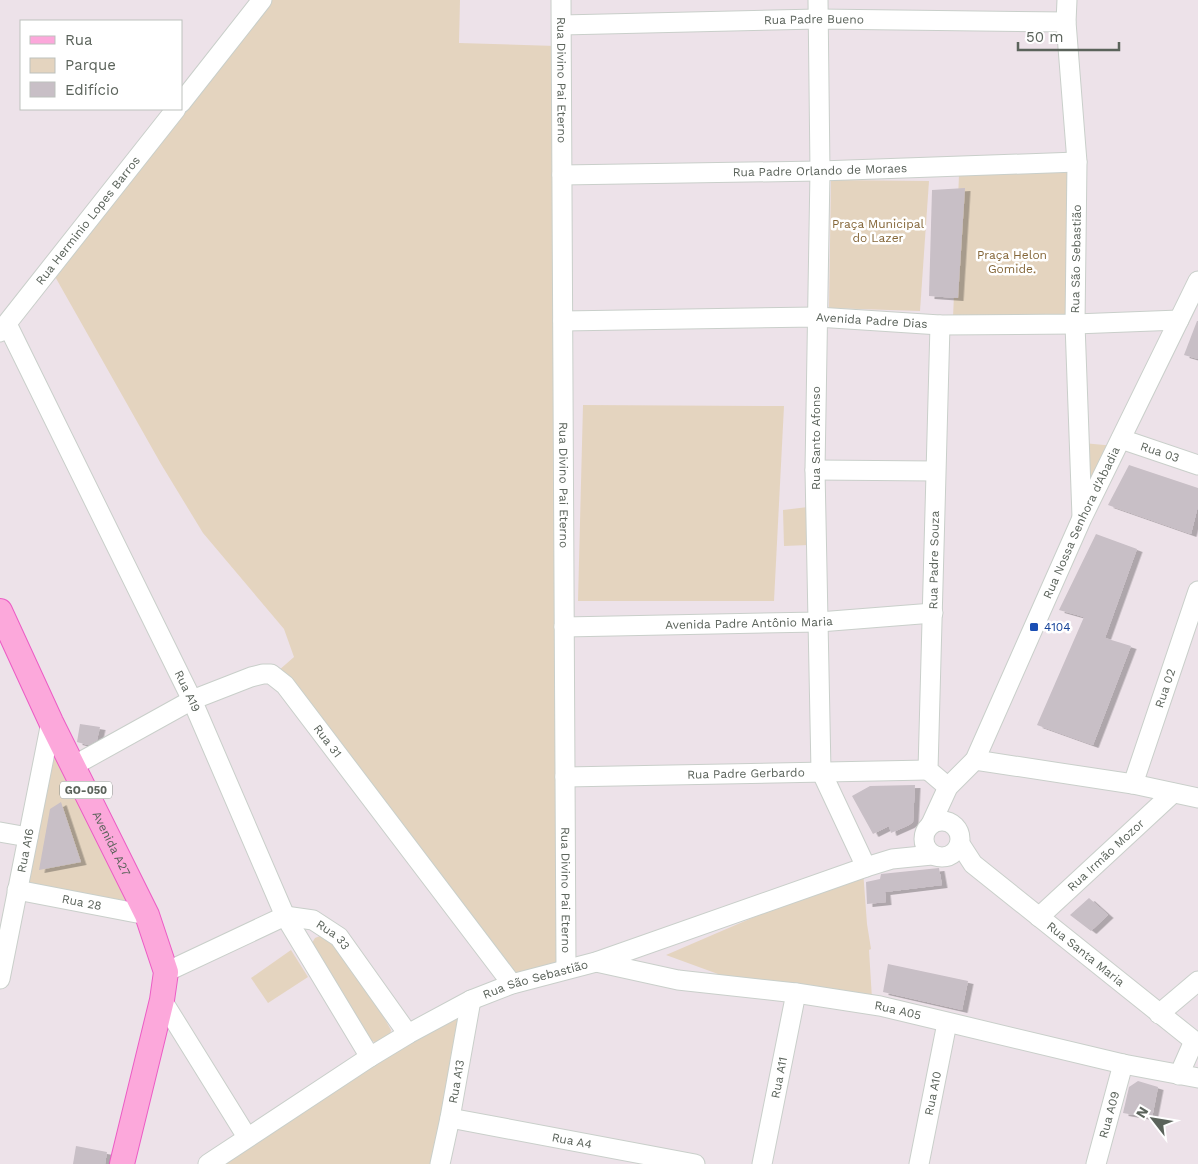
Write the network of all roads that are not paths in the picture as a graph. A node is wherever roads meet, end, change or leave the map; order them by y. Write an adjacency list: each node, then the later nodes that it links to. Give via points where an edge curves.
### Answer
1 (262, 0): 8 (street)
2 (561, 0): 7 (street, Rua Divino Pai Eterno)
3 (818, 0): 5 (street, Rua Santo Afonso)
4 (1067, 0): 6 (street, Rua São Sebastião)
5 (818, 19): 6 (street, Rua Padre Bueno); 7 (street, Rua Padre Bueno); 11 (street, Rua Santo Afonso)
6 (1066, 22): 10 (street, Rua São Sebastião)
7 (562, 25): 12 (street, Rua Divino Pai Eterno)
8 (182, 102)
9 (175, 110): 19 (street, Rua Herminio Lopes Barros)
10 (1077, 162): 11 (street, Rua Padre Orlando de Moraes); 17 (street, Rua São Sebastião)
11 (820, 171): 12 (street, Rua Padre Orlando de Moraes); 15 (street, Rua Santo Afonso)
12 (562, 175): 16 (street, Rua Divino Pai Eterno)
13 (1198, 281): 14 (street, Rua Nossa Senhora d'Abadia)
14 (1188, 310): 17 (street, Avenida Padre Dias); 20 (street, Rua Nossa Senhora d'Abadia)
15 (817, 317): 16 (street, Avenida Padre Dias); 18 (street, Avenida Padre Dias); 22 (street, Rua Santo Afonso)
16 (563, 321): 29 (street, Rua Divino Pai Eterno)
17 (1075, 324): 18 (street, Avenida Padre Dias); 24 (street, Rua São Sebastião)
18 (940, 325): 23 (street, Rua Padre Souza)
19 (4, 328): 31 (street, Rua A19)
20 (1121, 440): 21 (street, Rua 03); 24 (street, Rua Nossa Senhora d'Abadia)
21 (1198, 465)
22 (815, 470): 23 (street); 28 (street, Rua Santo Afonso)
23 (935, 471): 27 (street, Rua Padre Souza)
24 (1082, 518): 33 (street, Rua Nossa Senhora d'Abadia)
25 (1198, 591): 30 (street, Rua 02)
26 (0, 611): 32 (main road, Avenida A27 / GO-050)
27 (933, 613): 28 (street, Avenida Padre Antônio Maria); 35 (street, Rua Padre Souza)
28 (819, 622): 29 (street, Avenida Padre Antônio Maria); 36 (street, Rua Santo Afonso)
29 (564, 627): 37 (street, Rua Divino Pai Eterno)
30 (1192, 629): 38 (street, Rua 02)
31 (192, 700): 34 (street, Rua 31); 48 (street, Rua A19); 55 (street, Rua 31, via 263,674 272,674 278,679)
32 (51, 722): 34 (main road, Avenida A27 / GO-050); 43 (street, Rua A16)
33 (975, 760): 38 (street); 39 (street, Rua Nossa Senhora d'Abadia)
34 (74, 766): 47 (main road, Avenida A27 / GO-050)
35 (928, 770): 36 (street, Rua Padre Gerbardo); 39 (street)
36 (821, 771): 37 (street, Rua Padre Gerbardo); 45 (street, Rua Santo Afonso)
37 (565, 777): 51 (street, Rua Divino Pai Eterno)
38 (1133, 784): 40 (street)
39 (948, 787): 44 (street, Rua Nossa Senhora d'Abadia)
40 (1173, 793): 41 (street); 49 (street, Rua Irmão Mozor)
41 (1198, 798)
42 (0, 832): 43 (street)
43 (28, 837): 46 (street, Rua A16)
44 (941, 840): 45 (street, Rua São Sebastião); 49 (street, Rua Santa Maria)
45 (866, 867): 50 (street, Rua São Sebastião)
46 (17, 890): 47 (street, Rua 28); 53 (street, Rua A16)
47 (147, 914): 52 (main road, Avenida A27 / GO-050)
48 (285, 916): 52 (street); 61 (street, Rua 33, via 314,920 339,937); 63 (street, Rua A19)
49 (1039, 917): 59 (street, Rua Santa Maria)
50 (596, 962): 51 (street, Rua São Sebastião); 56 (street, Rua A05, via 678,980)
51 (566, 969): 55 (street, Rua São Sebastião)
52 (166, 972): 57 (main road, Avenida A27 / GO-050)
53 (0, 979)
54 (1198, 981): 59 (street)
55 (512, 984): 58 (street, Rua São Sebastião)
56 (796, 993): 60 (street, Rua A05, via 880,1006); 73 (street, Rua A11)
57 (162, 1000): 68 (street); 69 (main road, Avenida A27 / GO-050)
58 (471, 1000): 61 (street, Rua São Sebastião); 67 (street, Rua A13)
59 (1160, 1014): 62 (street, Rua Santa Maria)
60 (947, 1022): 64 (street, Rua A05); 74 (street, Rua A10)
61 (408, 1034): 63 (street, Rua São Sebastião)
62 (1196, 1043): 65 (street)
63 (370, 1057): 68 (street, Rua São Sebastião)
64 (1123, 1064): 65 (street, Rua A05); 75 (street, Rua A09)
65 (1179, 1075): 66 (street, Rua A05)
66 (1198, 1078)
67 (450, 1118): 71 (street, Rua A13); 72 (street, Rua A4)
68 (248, 1138): 70 (street, Rua São Sebastião)
69 (122, 1164)
70 (208, 1164)
71 (440, 1164)
72 (694, 1164)
73 (762, 1164)
74 (919, 1164)
75 (1096, 1164)

